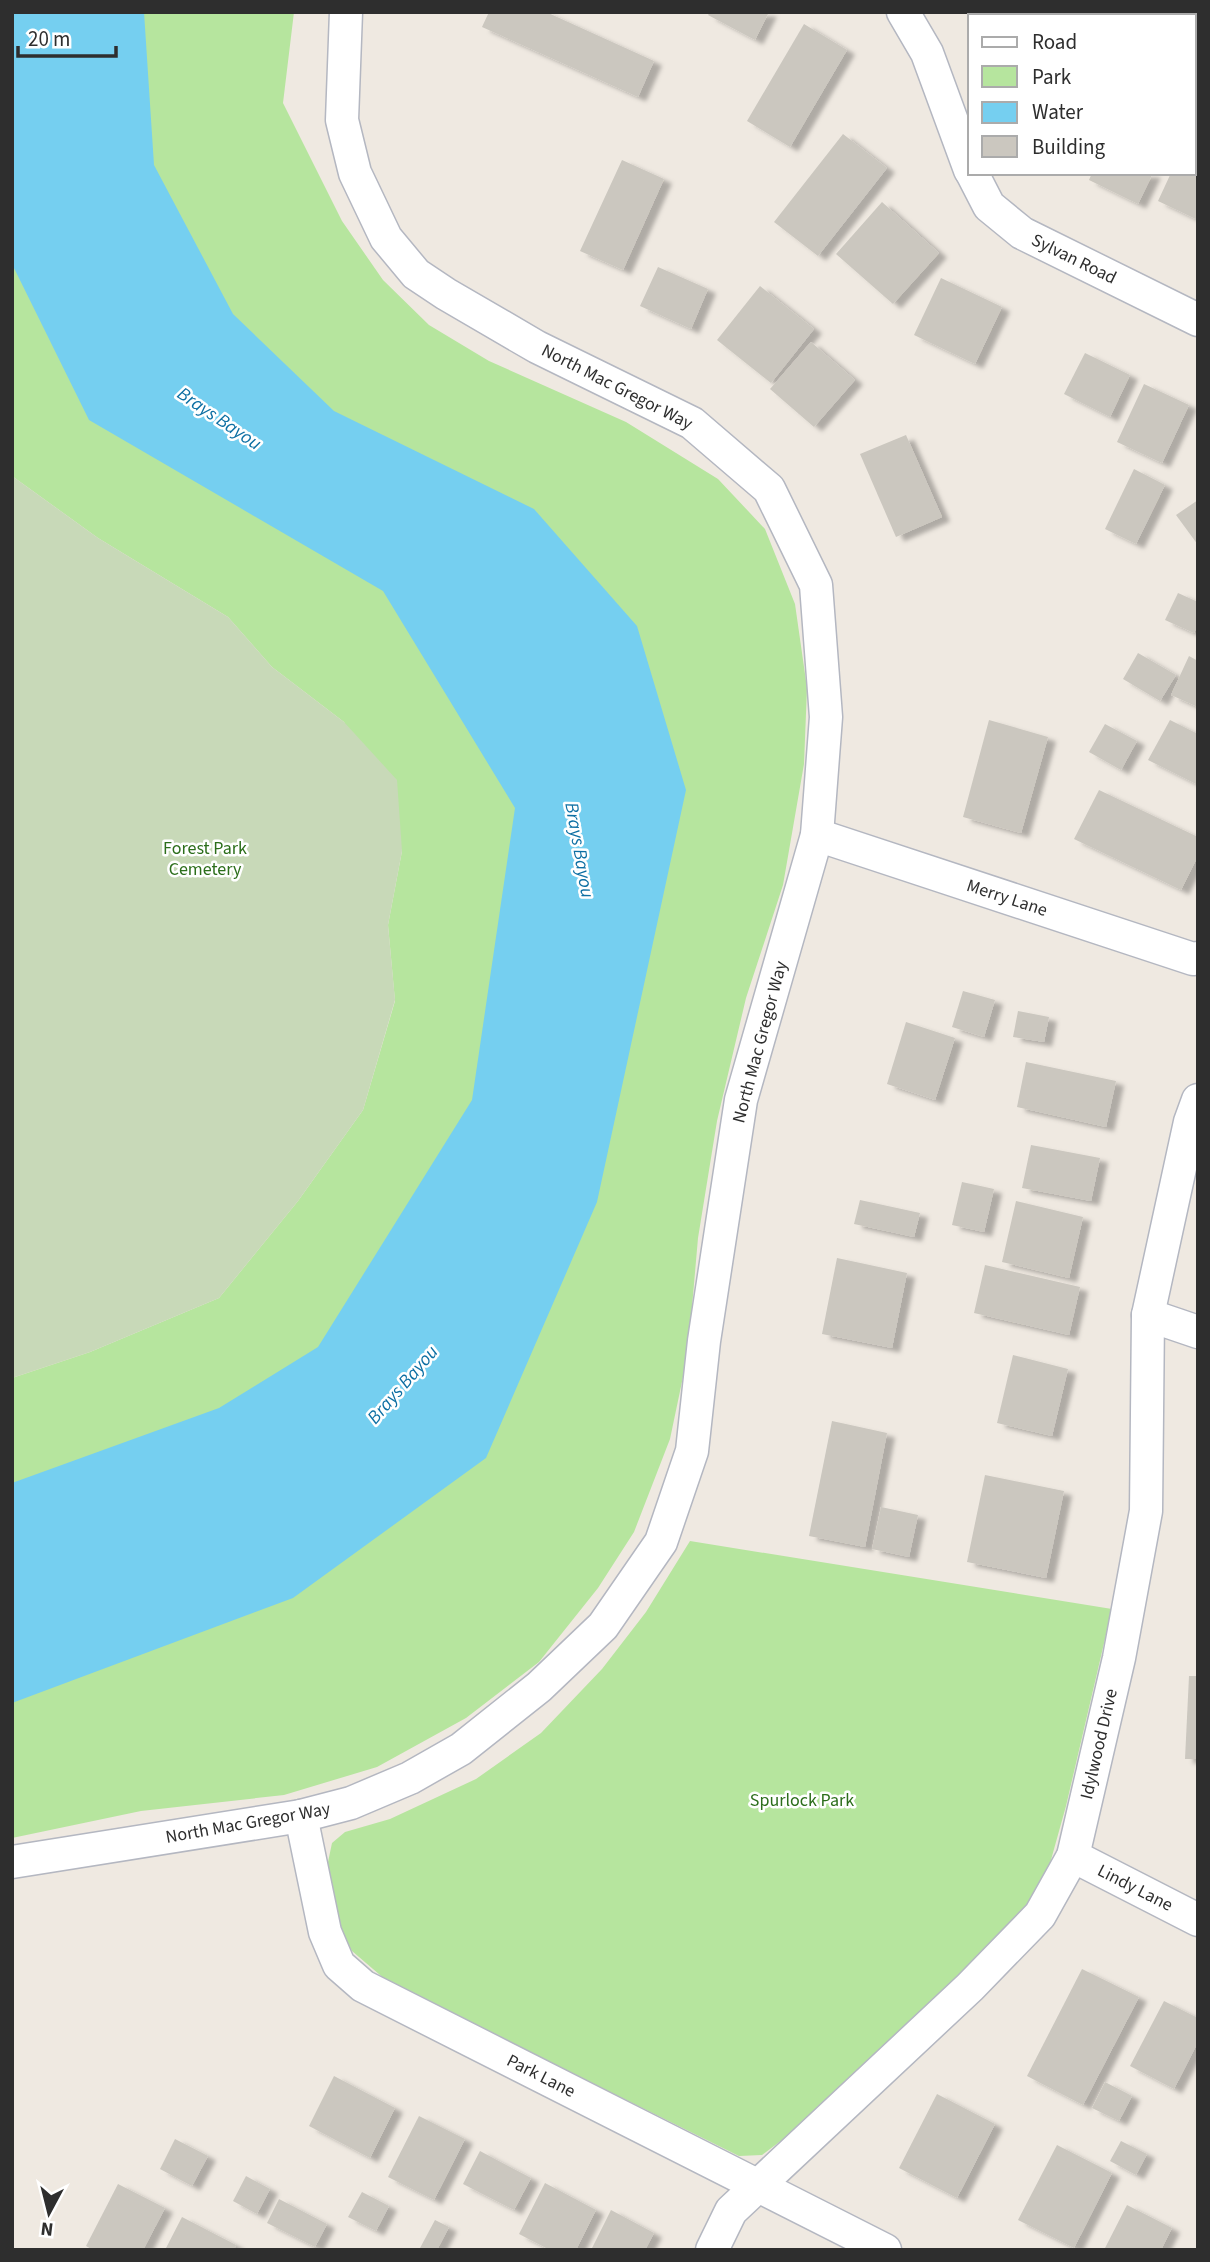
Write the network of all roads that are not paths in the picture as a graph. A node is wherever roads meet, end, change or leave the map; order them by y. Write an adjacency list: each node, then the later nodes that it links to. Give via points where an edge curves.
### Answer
1 (346, 12): 6 (street, North Mac Gregor Way, via 342,120 355,173 386,238 416,274 537,347 692,423 769,489 816,586 827,717)
2 (903, 12): 3 (street, Sylvan Road, via 927,53)
3 (968, 164)
4 (973, 175): 5 (street, Sylvan Road, via 989,206 1022,233)
5 (1198, 320)
6 (817, 835): 7 (street, Merry Lane); 11 (street, North Mac Gregor Way, via 741,1100 692,1451 661,1542 603,1626 539,1687 461,1749 410,1778 351,1803)
7 (1198, 958)
8 (1198, 1100): 9 (street, Idylwood Drive)
9 (1149, 1315): 10 (street); 12 (street, Idylwood Drive, via 1146,1511 1119,1658)
10 (1198, 1332)
11 (301, 1816): 13 (street, North Mac Gregor Way); 15 (street, Park Lane, via 325,1932 339,1965 363,1986)
12 (1073, 1856): 14 (street, Lindy Lane); 15 (street, Idylwood Drive, via 1040,1915 970,1987)
13 (12, 1862)
14 (1198, 1920)
15 (757, 2185): 16 (street, Idylwood Drive, via 731,2211); 17 (street, Park Lane)
16 (712, 2250)
17 (885, 2250)

